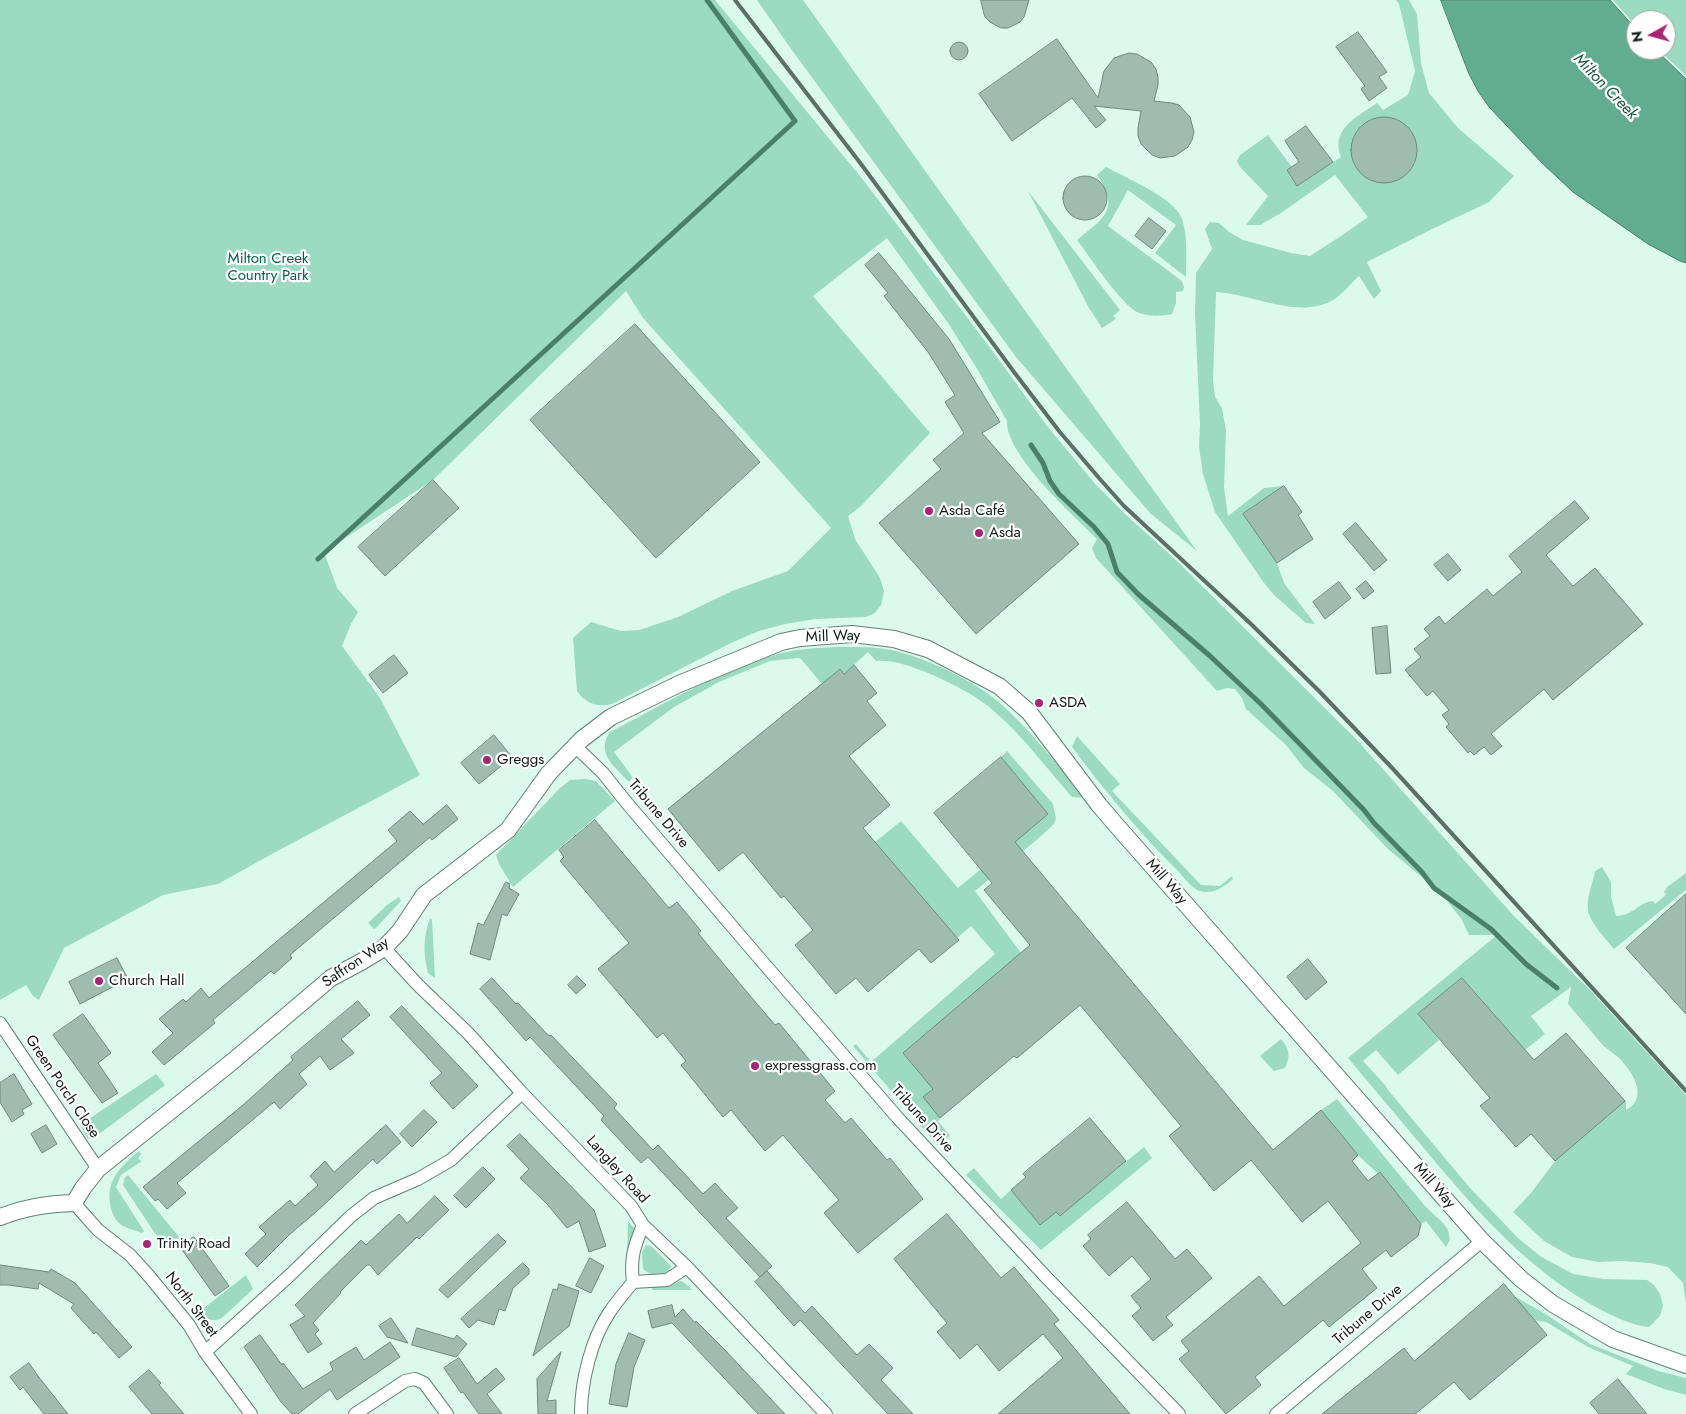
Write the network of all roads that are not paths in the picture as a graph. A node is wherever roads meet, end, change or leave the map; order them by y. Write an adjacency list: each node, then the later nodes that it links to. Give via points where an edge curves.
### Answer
1 (575, 746): 2 (street, Saffron Way, via 549,773 508,830 424,895 400,931); 9 (street, Mill Way, via 610,717 679,684 782,642 800,638 852,634 894,639 928,649 999,686 1028,712 1117,826); 19 (street, Tribune Drive, via 603,773 897,1117 1046,1278)
2 (384, 948): 4 (street, Langley Road); 5 (street, Saffron Way, via 331,978 233,1062)
3 (0, 1022): 5 (street, Green Porch Close)
4 (522, 1093): 8 (street, Langley Road, via 631,1206); 12 (street, via 451,1160 374,1198)
5 (98, 1170): 6 (street, Saffron Way)
6 (74, 1203): 7 (street, via 42,1204); 12 (street, North Street, via 98,1230 130,1255 149,1276 189,1325)
7 (0, 1217)
8 (643, 1225): 10 (street, Langley Road); 11 (street, via 631,1264)
9 (1482, 1241): 13 (street, Mill Way, via 1520,1279 1553,1304 1613,1339); 20 (street, Tribune Drive)
10 (687, 1267): 11 (street, via 667,1280); 18 (street, Langley Road)
11 (633, 1282): 17 (street, via 608,1313 589,1357)
12 (205, 1352): 14 (street, North Street)
13 (1686, 1365)
14 (251, 1414)
15 (355, 1414): 16 (street, via 405,1381 415,1379 424,1383)
16 (447, 1414)
17 (581, 1414)
18 (826, 1414)
19 (1179, 1414)
20 (1276, 1414)

